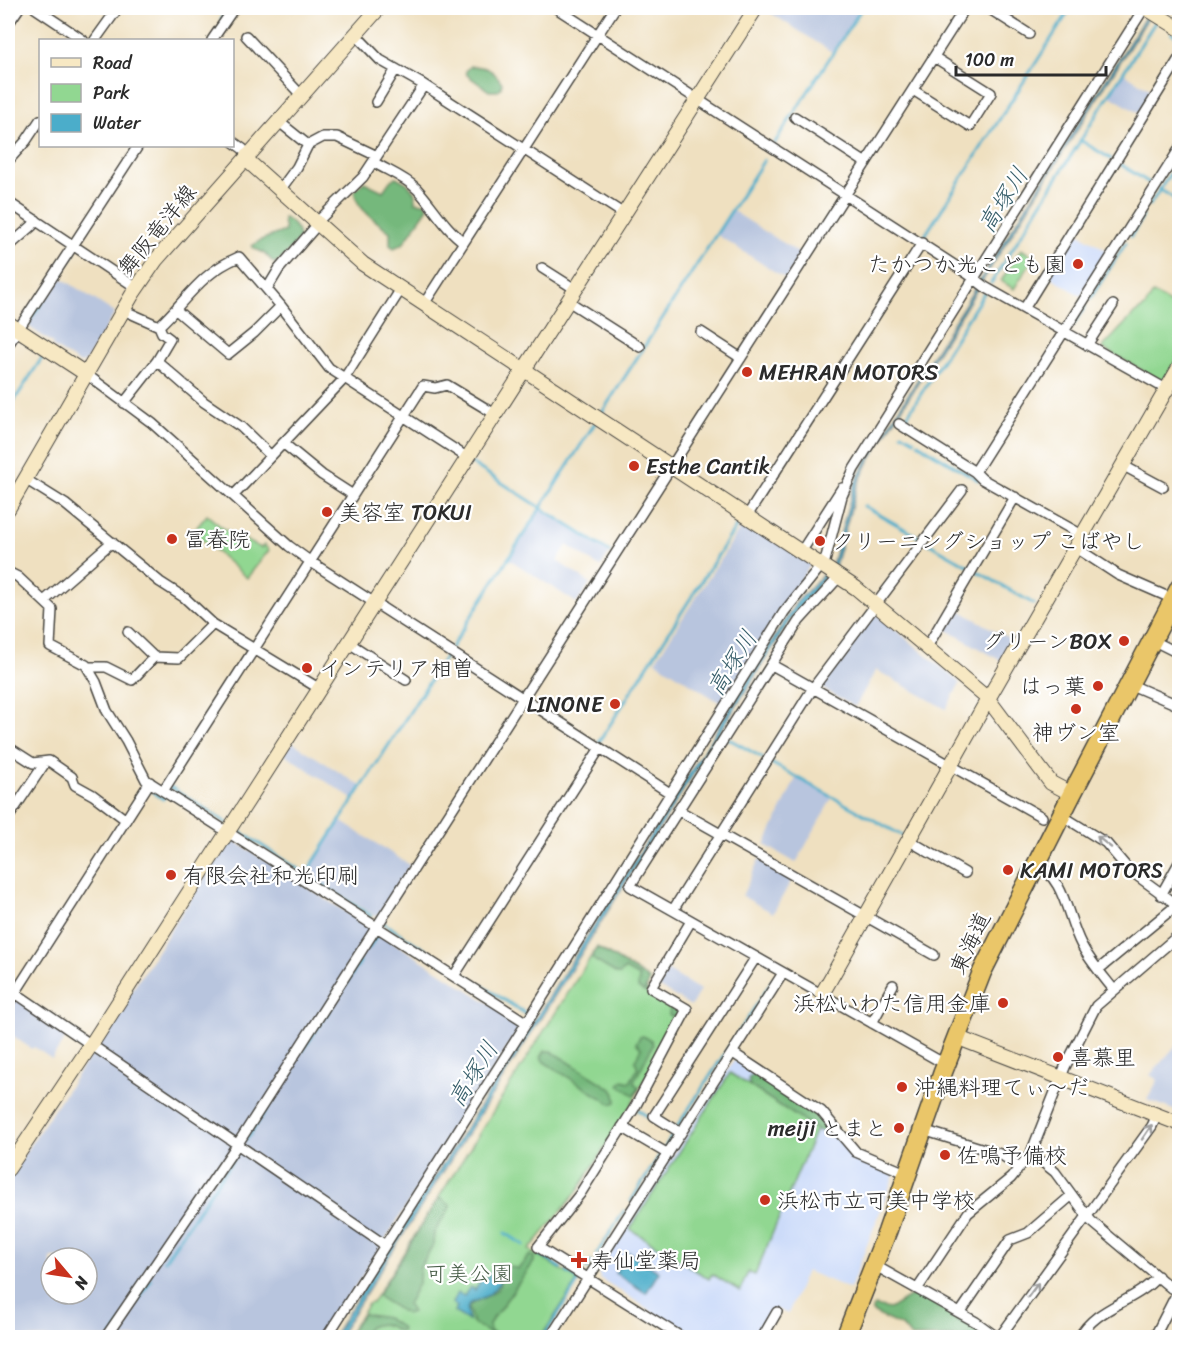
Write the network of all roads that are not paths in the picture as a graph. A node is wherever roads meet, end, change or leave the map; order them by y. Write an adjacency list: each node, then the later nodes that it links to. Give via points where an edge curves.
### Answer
1 (19, 8): 12 (street)
2 (35, 8): 18 (street)
3 (118, 8): 19 (street)
4 (234, 8): 20 (street)
5 (556, 8): 15 (street)
6 (615, 8): 15 (street)
7 (756, 8): 27 (street)
8 (965, 8): 21 (street)
9 (988, 8): 16 (street)
10 (376, 9): 14 (street, 舞阪竜洋線)
11 (1148, 9): 13 (street); 52 (street)
12 (8, 24)
13 (1179, 29)
14 (355, 34): 23 (street, via 380,60); 26 (street, 舞阪竜洋線)
15 (598, 34): 27 (street); 36 (street)
16 (1029, 34)
17 (246, 36): 26 (street)
18 (82, 39)
19 (96, 39)
20 (213, 39)
21 (934, 57): 25 (street); 25 (street, via 991,93 970,126)
22 (1179, 57): 60 (street)
23 (396, 69): 24 (street); 28 (street)
24 (424, 85): 36 (street); 38 (street)
25 (912, 90): 40 (street)
26 (301, 95): 30 (street, 舞阪竜洋線)
27 (698, 99): 42 (street); 44 (street)
28 (376, 102)
29 (795, 117): 40 (street)
30 (278, 121): 33 (street); 37 (street, 舞阪竜洋線)
31 (39, 122): 39 (street)
32 (234, 142): 37 (street)
33 (308, 145): 38 (street, via 323,137 337,137); 41 (street)
34 (137, 147): 49 (street)
35 (1179, 148): 66 (street)
36 (524, 149): 44 (street); 47 (street)
37 (246, 156): 41 (street); 53 (street, 舞阪竜洋線, via 164,249)
38 (375, 159): 46 (street, via 363,177); 47 (street, via 415,187)
39 (8, 161)
40 (866, 163): 42 (street)
41 (280, 190): 46 (street)
42 (846, 194): 48 (street); 70 (street)
43 (8, 202): 45 (street)
44 (624, 214): 56 (street)
45 (36, 220): 49 (street); 50 (street)
46 (317, 224): 54 (street, via 363,264); 55 (street, via 279,269)
47 (464, 242): 57 (street)
48 (921, 243): 52 (street); 95 (street)
49 (73, 245): 53 (street); 63 (street)
50 (8, 247)
51 (542, 268): 56 (street)
52 (977, 281): 60 (street); 88 (street)
53 (137, 288): 61 (street, 舞阪竜洋線)
54 (401, 289): 57 (street); 75 (street)
55 (267, 290): 59 (street); 62 (street, via 239,256 200,280)
56 (571, 295): 69 (street); 73 (street)
57 (424, 304): 73 (street)
58 (1113, 304): 68 (street)
59 (281, 306): 62 (street, via 228,354); 75 (street, via 322,361)
60 (1023, 309): 66 (street)
61 (123, 310): 64 (street); 74 (street, 舞阪竜洋線)
62 (176, 310): 64 (street)
63 (13, 326): 67 (street); 74 (street)
64 (159, 326): 71 (street, via 170,339)
65 (701, 332): 70 (street)
66 (1063, 332): 68 (street); 86 (street)
67 (8, 345)
68 (1087, 345): 76 (street)
69 (640, 347)
70 (741, 358): 85 (street)
71 (157, 362): 77 (street); 82 (street, via 241,427)
72 (1179, 366): 76 (street)
73 (524, 369): 78 (street); 85 (street)
74 (86, 374): 77 (street); 87 (street, 舞阪竜洋線)
75 (344, 379): 79 (street); 81 (street)
76 (1166, 389): 84 (street)
77 (124, 403): 91 (street)
78 (495, 414): 79 (street, via 447,385 423,386); 83 (street)
79 (404, 417): 83 (street); 92 (street)
80 (899, 424): 86 (street)
81 (283, 443): 82 (street); 92 (street)
82 (271, 456): 91 (street)
83 (468, 458): 104 (street)
84 (1122, 465): 89 (street); 96 (street)
85 (671, 466): 95 (street); 120 (street)
86 (975, 472): 93 (street)
87 (25, 479): 94 (street, 舞阪竜洋線); 97 (street, via 65,504)
88 (847, 482): 98 (street); 100 (street, via 827,556)
89 (1163, 487)
90 (962, 490): 105 (street)
91 (234, 495): 99 (street)
92 (353, 495): 99 (street)
93 (1015, 497): 96 (street); 110 (street)
94 (8, 509)
95 (747, 516): 98 (street)
96 (1078, 541): 102 (street, via 1118,575); 121 (street)
97 (112, 542): 103 (street); 106 (street)
98 (801, 552): 100 (street)
99 (311, 562): 104 (street); 111 (street)
100 (830, 571): 105 (street); 114 (street); 129 (street, via 784,612)
101 (8, 572): 103 (street)
102 (1176, 593): 108 (highway, 東海道)
103 (44, 601): 115 (street, via 52,609 50,646)
104 (374, 603): 109 (street); 120 (street)
105 (876, 604): 110 (street); 119 (street)
106 (213, 624): 111 (street); 113 (street, via 179,658)
107 (128, 632): 113 (street)
108 (1152, 640): 112 (street); 117 (highway, 東海道)
109 (349, 643): 116 (street); 118 (street)
110 (927, 647): 121 (street)
111 (255, 649): 118 (street); 128 (street)
112 (1179, 654)
113 (154, 657): 115 (street, via 132,680 106,667)
114 (772, 665): 119 (street); 131 (street)
115 (88, 667): 127 (street, via 107,711)
116 (406, 680)
117 (1129, 684): 122 (street); 130 (highway, 東海道)
118 (320, 688): 136 (street)
119 (813, 688): 126 (street); 137 (street)
120 (522, 698): 124 (street); 147 (street)
121 (988, 699): 126 (street); 130 (street, via 1051,783)
122 (1179, 706)
123 (8, 747): 125 (street, via 33,763)
124 (600, 748): 129 (street); 153 (street)
125 (42, 762): 134 (street); 135 (street, via 49,761 72,777 75,785)
126 (951, 765): 133 (street); 138 (street)
127 (150, 782): 128 (street); 135 (street)
128 (163, 791): 136 (street)
129 (670, 793): 159 (street)
130 (1072, 794): 132 (highway, 東海道)
131 (678, 810): 137 (street); 144 (street, via 630,886)
132 (1061, 815): 140 (highway, 東海道); 142 (street, one-way to 132, via 1128,869 1106,843)
133 (1042, 817)
134 (8, 818)
135 (126, 820): 156 (street)
136 (228, 832): 147 (street); 162 (street)
137 (721, 834): 144 (street); 145 (street)
138 (908, 840): 141 (street); 145 (street)
139 (1179, 861): 142 (street)
140 (1036, 864): 151 (street, via 1054,878 1081,944); 161 (highway, 東海道, via 982,972)
141 (965, 873)
142 (1161, 895): 143 (street)
143 (1177, 906): 151 (street)
144 (673, 910): 146 (street)
145 (866, 916): 149 (street); 157 (street)
146 (691, 921): 150 (street); 168 (street, via 651,987 687,1009)
147 (376, 927): 153 (street); 171 (street)
148 (1179, 934): 155 (street)
149 (934, 955)
150 (756, 957): 152 (street); 170 (street, via 654,1116)
151 (1099, 969): 155 (street)
152 (783, 973): 157 (street); 163 (street)
153 (454, 976): 159 (street)
154 (893, 985): 160 (street)
155 (1114, 990): 165 (street, via 1096,1006)
156 (11, 991): 158 (street); 162 (street)
157 (822, 994): 160 (street)
158 (8, 1004)
159 (526, 1023): 179 (street)
160 (872, 1023): 164 (street)
161 (956, 1037): 164 (highway, 東海道); 165 (street)
162 (91, 1045): 171 (street); 175 (street)
163 (733, 1053): 170 (street); 176 (street, via 821,1111 856,1152)
164 (946, 1063): 169 (highway, 東海道)
165 (1061, 1078): 166 (street); 172 (street)
166 (1157, 1115): 167 (street); 178 (street, one-way to 166)
167 (1179, 1124)
168 (622, 1126): 173 (street); 182 (street, via 580,1194 538,1247)
169 (923, 1130): 174 (street, via 1000,1154); 176 (highway, 東海道)
170 (681, 1133): 173 (street)
171 (237, 1145): 179 (street); 188 (street)
172 (1031, 1153): 174 (street); 177 (street, via 1055,1172)
173 (668, 1154): 182 (street)
174 (1020, 1167): 183 (street, via 968,1213)
175 (8, 1168)
176 (908, 1174): 180 (highway, 東海道)
177 (1072, 1195): 178 (street); 186 (street, via 1028,1233 1010,1240)
178 (1086, 1217): 181 (street); 193 (street, one-way to 178)
179 (385, 1245): 189 (street)
180 (874, 1265): 183 (street); 192 (highway, 東海道)
181 (1158, 1276): 184 (street); 194 (street, via 1131,1299 1101,1312)
182 (589, 1277): 187 (street); 190 (street)
183 (918, 1288): 186 (street)
184 (1178, 1292): 195 (street)
185 (777, 1312): 191 (street)
186 (960, 1313): 193 (street)
187 (553, 1336)
188 (105, 1338)
189 (326, 1338)
190 (682, 1338)
191 (762, 1338)
192 (845, 1338)
193 (998, 1338)
194 (1079, 1338)
195 (1154, 1338)

